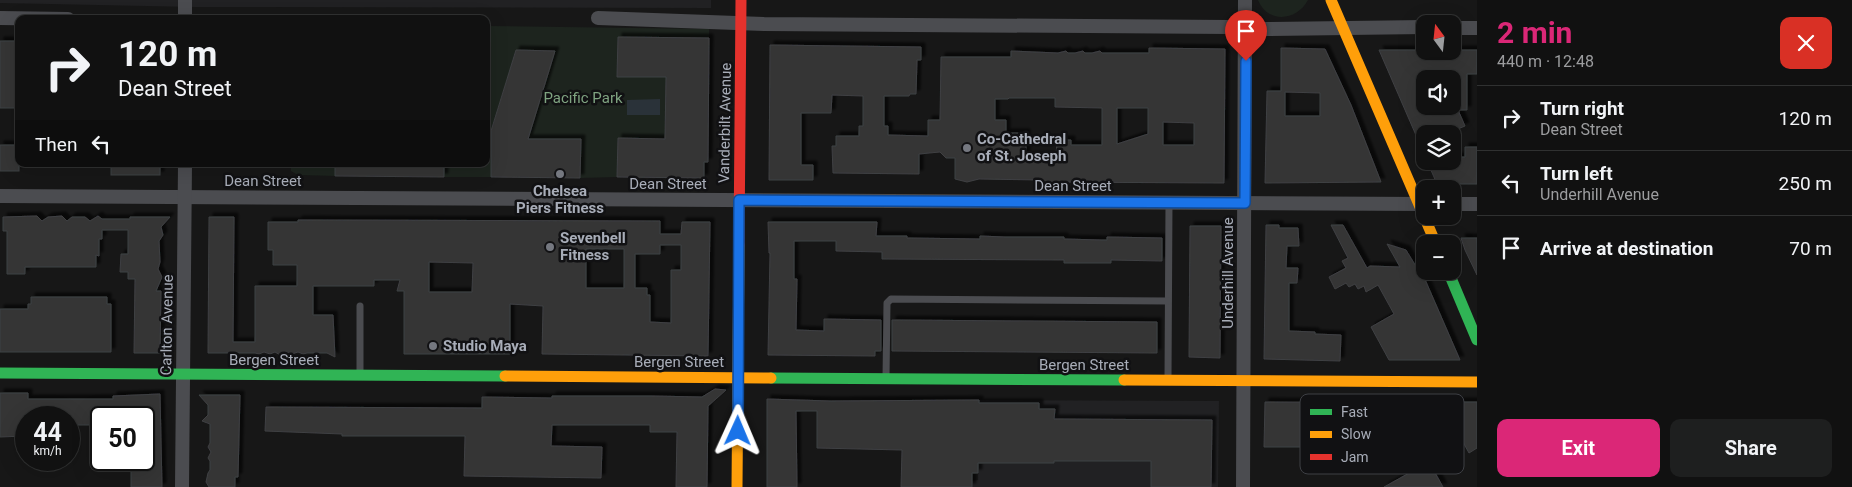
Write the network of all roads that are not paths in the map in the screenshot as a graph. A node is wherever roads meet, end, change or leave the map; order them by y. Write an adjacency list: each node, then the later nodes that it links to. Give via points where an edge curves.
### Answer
1 (185, 0): 5 (street)
2 (741, 0): 9 (street, Vanderbilt Avenue)
3 (1245, 0): 10 (street, Underhill Avenue)
4 (1331, 0): 11 (street)
5 (185, 15)
6 (0, 18): 7 (street)
7 (15, 18)
8 (598, 18): 9 (street)
9 (741, 23): 10 (street); 19 (street, Vanderbilt Avenue)
10 (1245, 28): 11 (street); 21 (street, Underhill Avenue)
11 (1343, 28): 12 (street); 16 (street)
12 (1416, 28)
13 (1461, 28): 14 (street)
14 (1477, 28)
15 (184, 167): 18 (street, Carlton Avenue)
16 (1416, 191)
17 (0, 196): 18 (street, Dean Street)
18 (184, 197): 19 (street, Dean Street); 30 (street, Carlton Avenue)
19 (739, 200): 20 (street, Dean Street); 32 (street, Vanderbilt Avenue)
20 (1169, 203): 21 (street, Dean Street); 26 (lane)
21 (1245, 203): 22 (street, Dean Street); 35 (street, Underhill Avenue)
22 (1416, 204)
23 (1461, 204): 24 (street)
24 (1477, 204)
25 (1452, 280): 28 (street)
26 (1168, 301): 33 (lane, via 891,299 887,304); 34 (lane)
27 (360, 306): 31 (lane)
28 (1477, 340)
29 (0, 373): 30 (street, Bergen Street)
30 (182, 374): 31 (street, Bergen Street); 37 (street, Carlton Avenue)
31 (360, 375): 32 (street, Bergen Street)
32 (738, 377): 33 (street, Bergen Street); 38 (street, Vanderbilt Avenue)
33 (886, 378): 34 (street, Bergen Street)
34 (1168, 380): 35 (street, Bergen Street)
35 (1244, 381): 36 (street, Bergen Street); 39 (street, Underhill Avenue)
36 (1477, 382)
37 (182, 487)
38 (737, 487)
39 (1243, 487)

